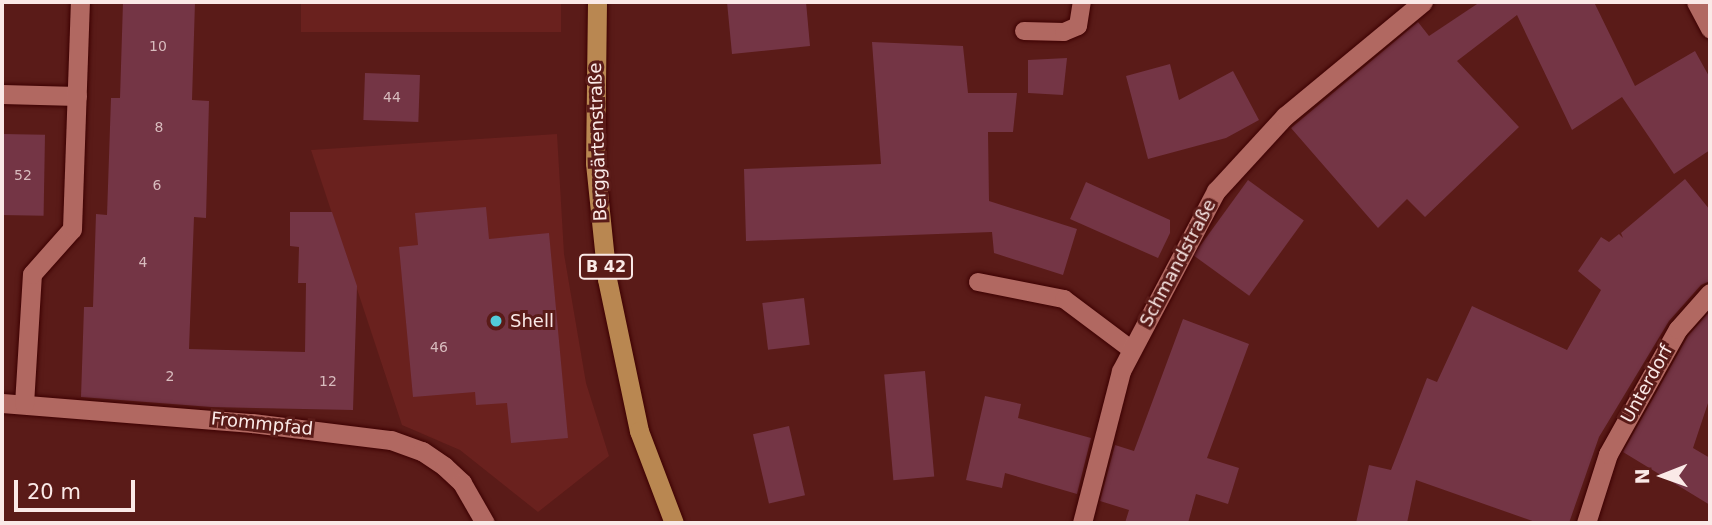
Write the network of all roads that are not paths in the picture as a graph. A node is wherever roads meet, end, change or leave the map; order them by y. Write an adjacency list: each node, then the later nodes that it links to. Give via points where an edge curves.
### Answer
1 (80, 2): 9 (street)
2 (597, 2): 16 (main road, Berggärtenstraße / B 42, via 595,163 607,279 639,431)
3 (1082, 2): 7 (lane, via 1077,26 1064,32)
4 (1423, 2): 12 (street, Schmandstraße, via 1285,116 1216,191)
5 (1696, 2): 6 (street)
6 (1710, 29)
7 (1024, 31)
8 (2, 94): 9 (street)
9 (77, 96): 14 (street, via 72,229 32,274)
10 (978, 282): 12 (lane, via 1064,299)
11 (1710, 293): 18 (street, Unterdorf, via 1678,329 1608,454)
12 (1132, 350): 17 (street, Schmandstraße, via 1121,371)
13 (2, 403): 14 (street, Frommpfad)
14 (23, 404): 15 (street, Frommpfad, via 391,440 422,451 444,466 461,483)
15 (485, 523)
16 (674, 523)
17 (1082, 523)
18 (1586, 523)

